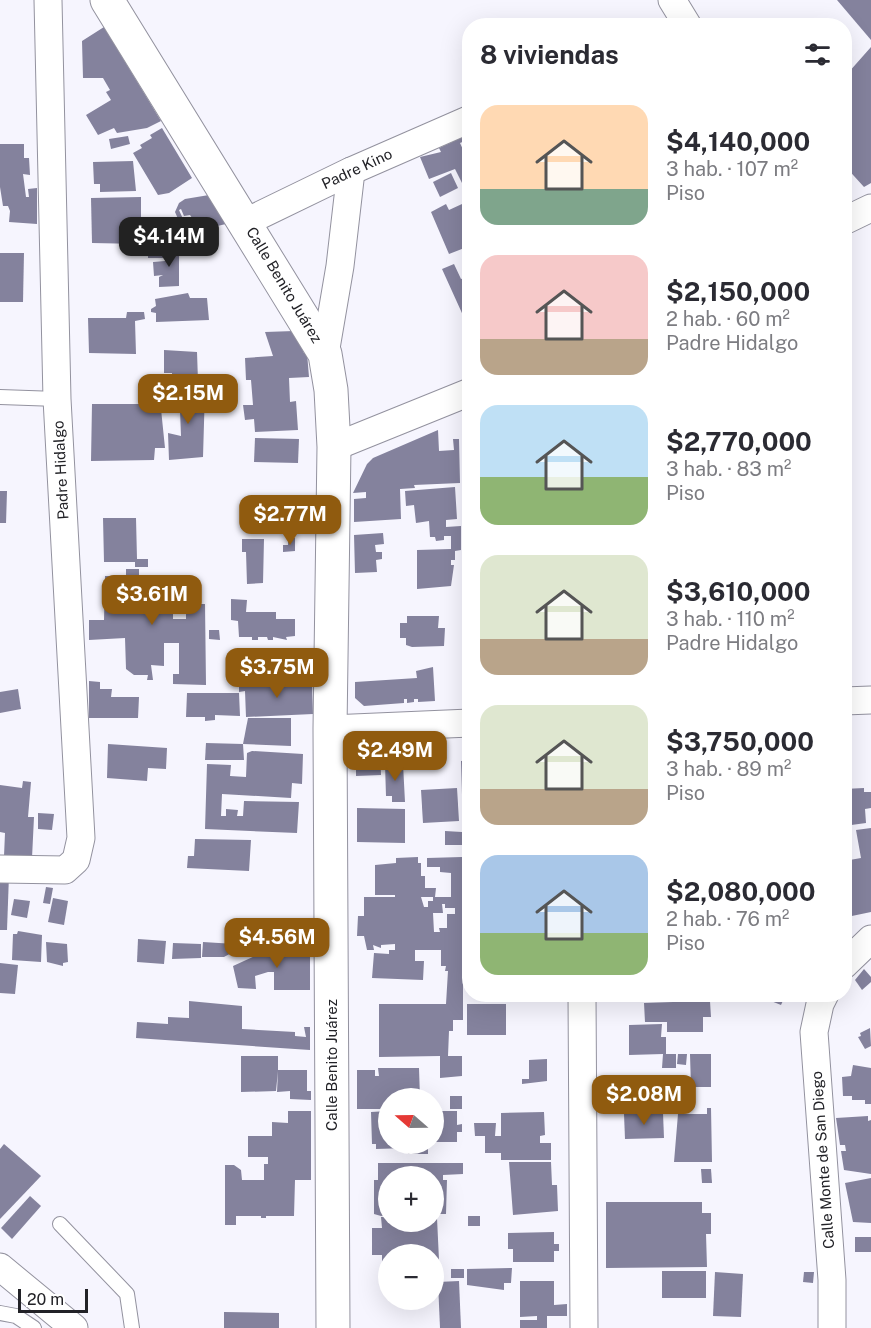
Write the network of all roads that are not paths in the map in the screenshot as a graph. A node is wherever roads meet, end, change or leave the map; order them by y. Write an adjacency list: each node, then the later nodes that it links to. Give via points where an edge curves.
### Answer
1 (48, 0): 9 (street, Padre Hidalgo)
2 (107, 0): 5 (street, Calle Benito Juárez)
3 (462, 122): 4 (street, Padre Kino)
4 (351, 171): 5 (street, Padre Kino); 6 (street)
5 (246, 222): 6 (street, Calle Benito Juárez)
6 (325, 354): 10 (street, Calle Benito Juárez)
7 (462, 396): 10 (street)
8 (0, 397): 9 (lane)
9 (57, 399): 15 (street, Padre Hidalgo, via 81,838 75,860 65,870)
10 (334, 447): 14 (street, Calle Benito Juárez)
11 (871, 700): 12 (street)
12 (852, 701)
13 (462, 723): 14 (street)
14 (330, 729): 26 (street, Calle Benito Juárez)
15 (0, 869)
16 (871, 939): 17 (street)
17 (852, 957)
18 (582, 1002): 27 (street)
19 (820, 1002): 28 (street, Calle Monte de San Diego, via 814,1032)
20 (60, 1224): 25 (lane, via 127,1294)
21 (0, 1267): 23 (street)
22 (0, 1313): 24 (lane, via 16,1316)
23 (62, 1325)
24 (34, 1328)
25 (132, 1328)
26 (333, 1328)
27 (584, 1328)
28 (832, 1328)

